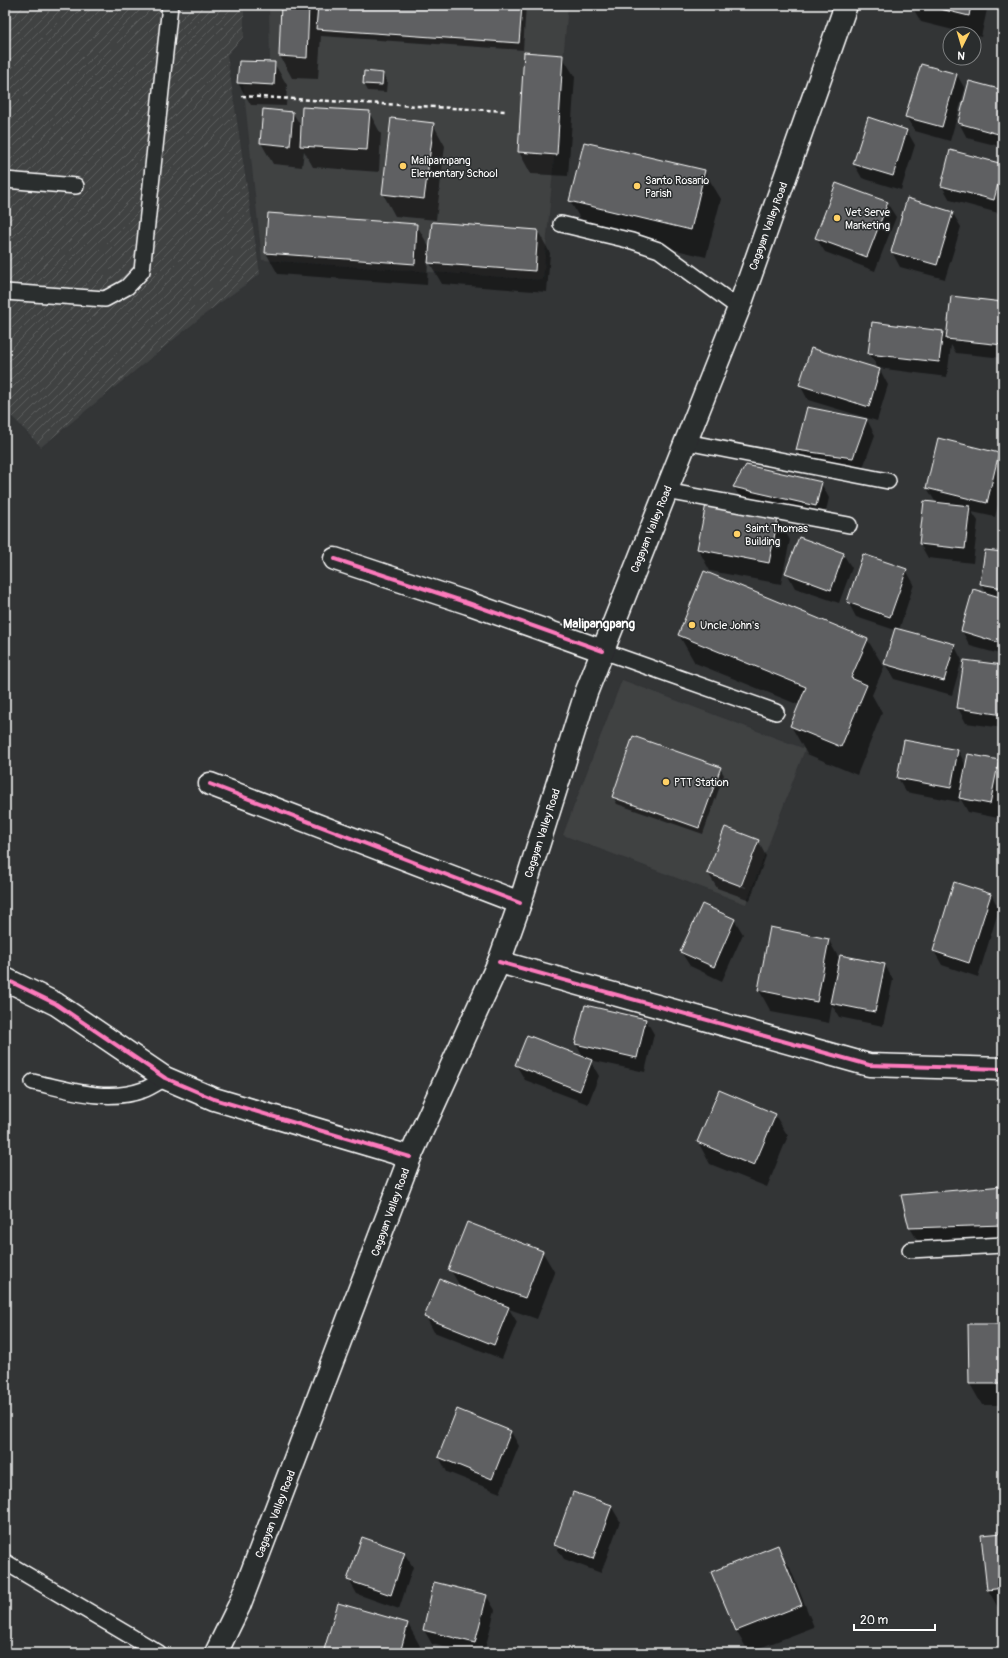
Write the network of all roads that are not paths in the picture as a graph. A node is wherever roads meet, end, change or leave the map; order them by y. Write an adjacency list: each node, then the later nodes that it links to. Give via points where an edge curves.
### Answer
1 (170, 5): 6 (lane, via 142,271 127,287 105,299)
2 (846, 5): 7 (main road, Cagayan Valley Road)
3 (5, 180): 4 (lane)
4 (76, 186)
5 (562, 224): 7 (lane, via 659,250)
6 (5, 292)
7 (739, 308): 8 (main road, Cagayan Valley Road)
8 (686, 442): 9 (lane); 10 (main road, Cagayan Valley Road)
9 (888, 481)
10 (666, 491): 11 (lane); 13 (main road, Cagayan Valley Road)
11 (849, 525)
12 (335, 559): 13 (main road)
13 (603, 651): 14 (lane); 16 (main road, Cagayan Valley Road, via 586,693)
14 (776, 712)
15 (210, 784): 16 (main road)
16 (520, 903): 17 (main road, Cagayan Valley Road)
17 (499, 962): 19 (main road, via 869,1065); 22 (main road, Cagayan Valley Road)
18 (5, 979): 20 (main road, via 56,1004)
19 (1003, 1069)
20 (165, 1078): 21 (lane, via 143,1090 109,1096 81,1094); 22 (main road, via 214,1099)
21 (33, 1082)
22 (410, 1157): 27 (main road, Cagayan Valley Road, via 239,1606)
23 (1003, 1245): 24 (lane)
24 (910, 1250)
25 (5, 1562): 26 (lane)
26 (159, 1653)
27 (216, 1653)

